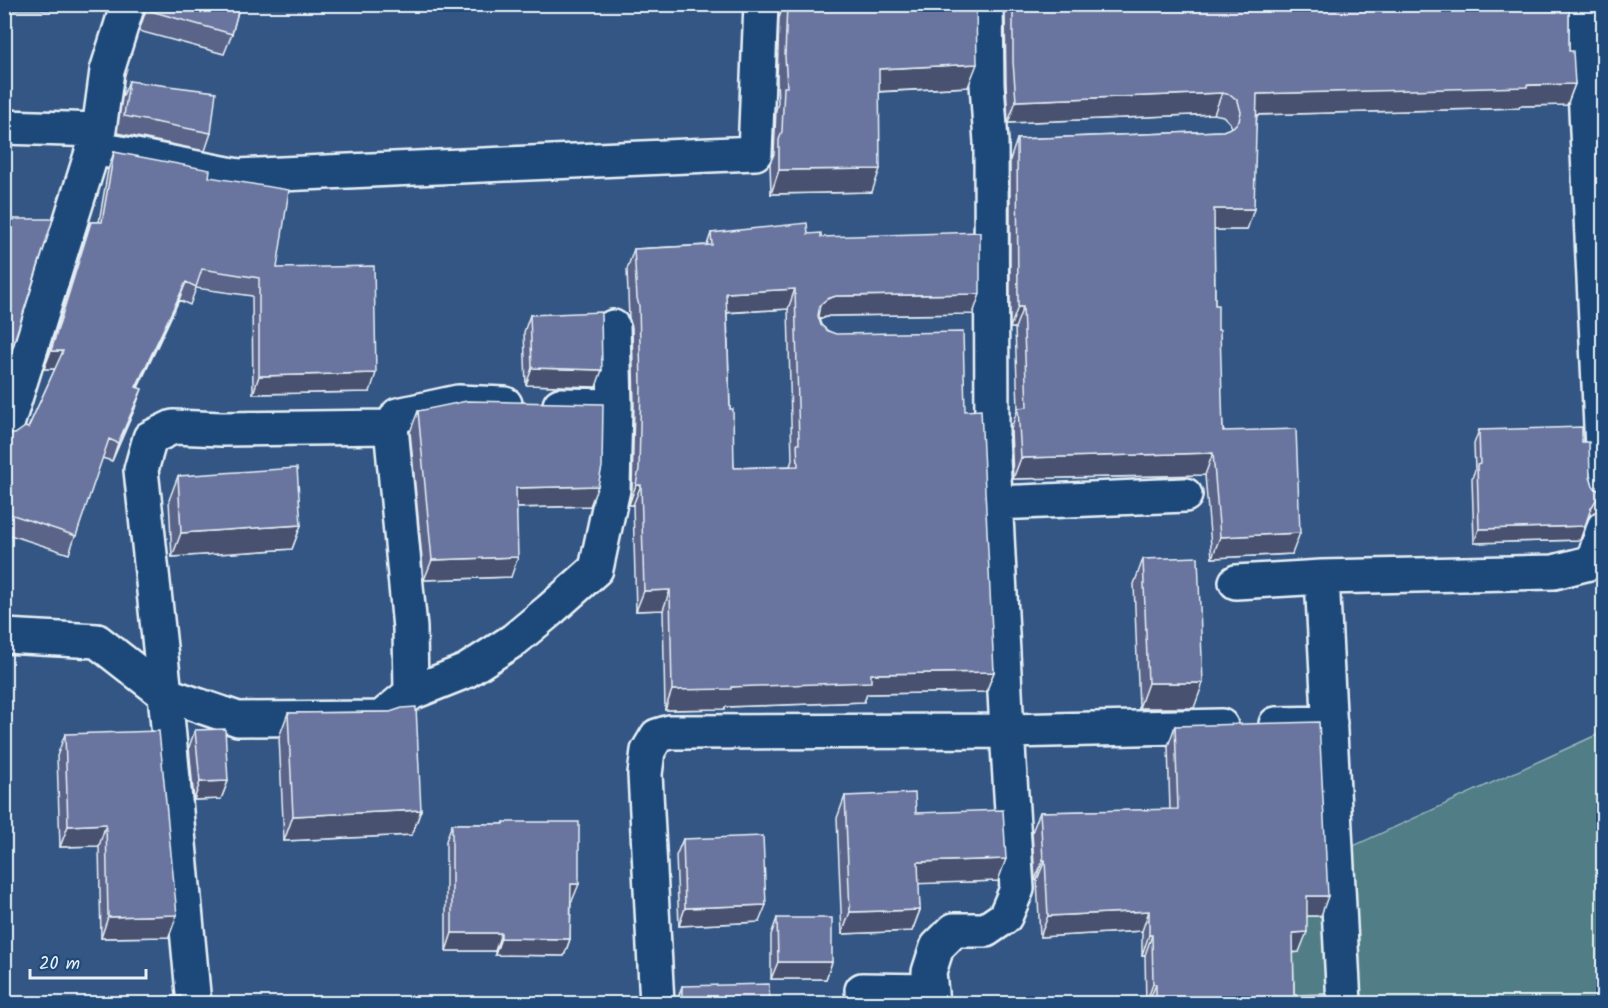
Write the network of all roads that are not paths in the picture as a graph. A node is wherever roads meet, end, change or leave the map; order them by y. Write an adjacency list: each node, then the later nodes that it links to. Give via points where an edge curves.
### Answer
1 (128, 4): 6 (street, via 107,71)
2 (761, 4): 6 (street, via 755,153 238,176)
3 (986, 4): 8 (street, via 987,84 1002,141)
4 (1581, 4): 13 (street)
5 (4, 127): 6 (street)
6 (96, 139): 12 (street)
7 (613, 327): 10 (street)
8 (992, 333): 9 (street); 15 (street)
9 (957, 334)
10 (615, 406): 11 (street, via 458,402 398,415); 20 (street, via 613,489 596,569 514,640 466,671)
11 (391, 427): 20 (street, via 410,628); 21 (street, via 173,427 150,438 141,470)
12 (4, 434)
13 (1604, 490)
14 (1185, 495): 15 (street)
15 (996, 503): 23 (street)
16 (1604, 527): 17 (street, via 1593,562 1554,572)
17 (1322, 577): 18 (street); 22 (street)
18 (1236, 582)
19 (4, 636): 21 (street, via 97,641)
20 (411, 693): 21 (street, via 381,718 250,719 238,719)
21 (165, 694): 26 (street)
22 (1330, 723): 23 (street); 28 (street)
23 (1007, 731): 25 (street, via 1017,889 1005,917 986,930 954,930 937,947 929,972); 27 (street, via 670,732 657,736 648,751 645,774)
24 (862, 990): 25 (street)
25 (931, 997)
26 (194, 1004)
27 (657, 1004)
28 (1344, 1004)

